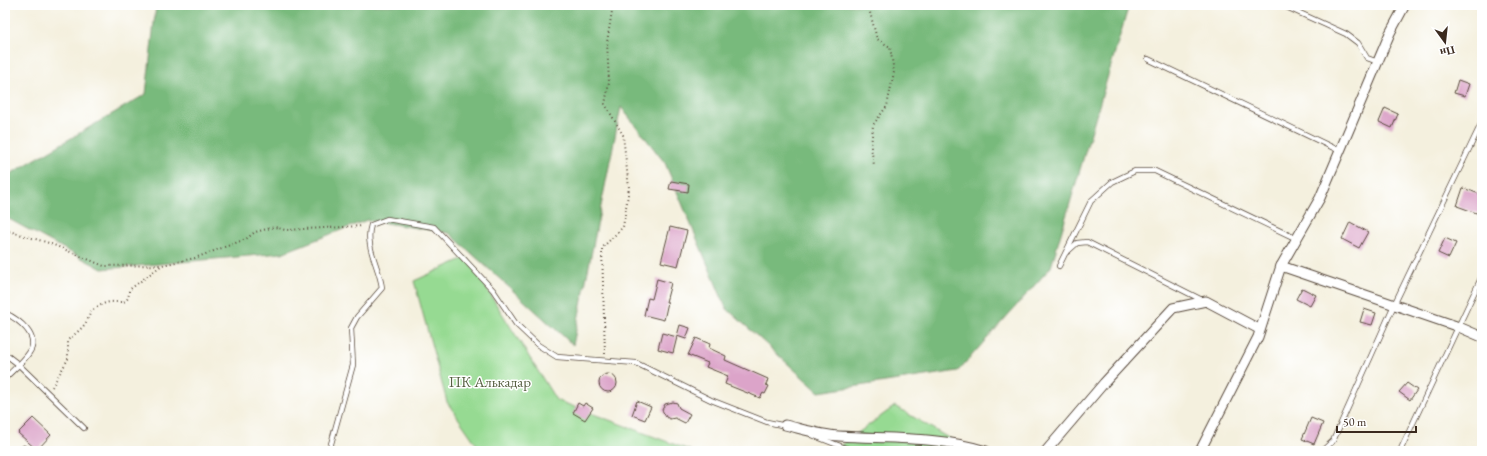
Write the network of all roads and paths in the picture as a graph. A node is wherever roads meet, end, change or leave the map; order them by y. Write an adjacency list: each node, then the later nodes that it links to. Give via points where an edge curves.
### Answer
1 (613, 5): 25 (path, via 607,42 609,83 605,104 623,135 629,188 623,227 602,248)
2 (868, 5): 9 (path, via 877,39 890,47 894,72 887,106 874,125 871,147)
3 (1282, 5): 6 (lane, via 1346,34 1358,43 1367,58)
4 (1405, 5): 6 (street)
5 (1148, 59): 8 (lane)
6 (1378, 62): 8 (street)
7 (1482, 122): 19 (lane)
8 (1340, 151): 12 (street, via 1320,198)
9 (874, 165)
10 (371, 225): 14 (path, via 285,230 275,227 255,232 246,239 195,258); 25 (lane, via 387,219 434,227 493,290 516,324 538,345 557,357); 32 (lane, via 368,232 382,288 357,317 352,328 354,365)
11 (5, 230): 14 (path, via 49,243 104,266)
12 (1296, 239): 13 (lane, via 1155,171 1135,171 1112,182 1091,201); 16 (street)
13 (1066, 253): 15 (lane); 18 (lane, via 1077,243 1087,242)
14 (162, 265): 28 (path, via 129,290 127,300 104,304 90,312 85,325 68,340 68,359)
15 (1059, 266)
16 (1281, 266): 19 (street); 36 (street, via 1258,337)
17 (1482, 276): 21 (lane)
18 (1206, 301): 22 (street); 35 (street, via 1173,308)
19 (1394, 305): 21 (street); 37 (lane, via 1333,441)
20 (5, 313): 26 (lane, via 24,326 32,344 30,353)
21 (1459, 327): 23 (street); 38 (lane)
22 (1257, 328)
23 (1482, 338)
24 (5, 354): 26 (lane)
25 (605, 360): 29 (lane, via 636,363 711,400 767,422)
26 (18, 364): 27 (lane); 30 (lane)
27 (5, 378)
28 (49, 392)
29 (785, 425): 31 (lane); 34 (street, via 838,436 893,437 971,446)
30 (84, 428)
31 (847, 450): 33 (lane)
32 (329, 451)
33 (859, 451)
34 (986, 451)
35 (1046, 451)
36 (1200, 451)
37 (1322, 451)
38 (1400, 451)

